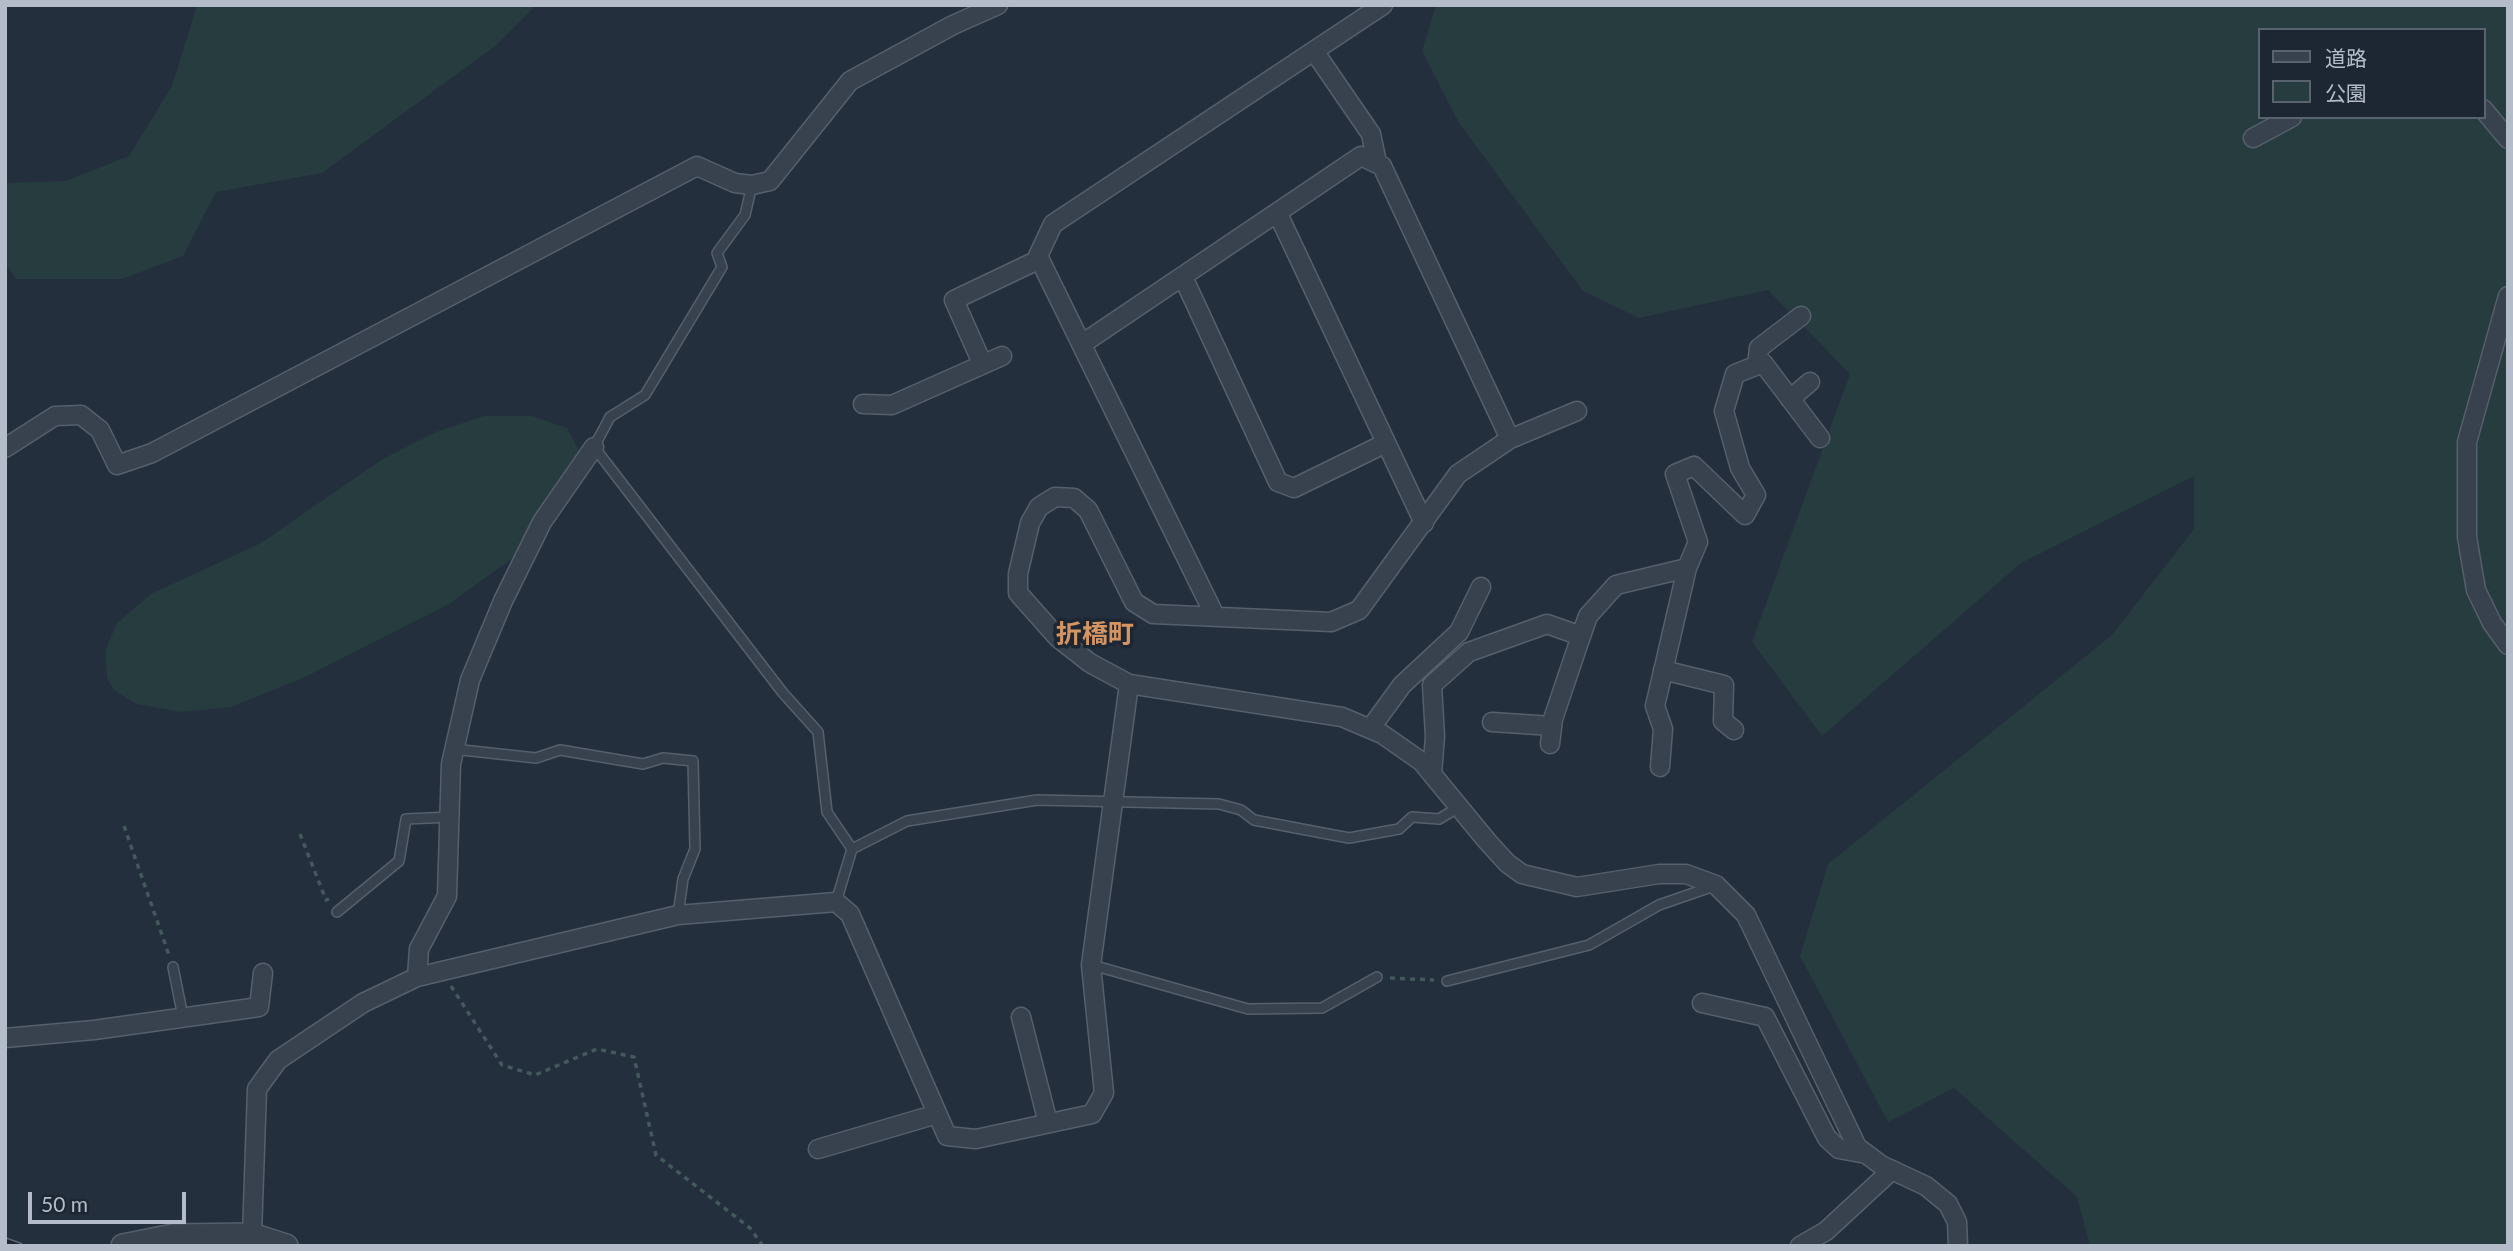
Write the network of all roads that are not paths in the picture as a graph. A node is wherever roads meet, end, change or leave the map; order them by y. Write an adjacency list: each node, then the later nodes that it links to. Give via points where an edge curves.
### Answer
1 (998, 5): 9 (street, via 850,81 770,181)
2 (1383, 5): 3 (street)
3 (1314, 51): 8 (street, via 1371,134); 11 (street, via 1053,224)
4 (2485, 111): 7 (street)
5 (2288, 119): 6 (street)
6 (2253, 138)
7 (2508, 139)
8 (1377, 163): 10 (street, via 1361,156); 24 (street)
9 (752, 185): 26 (lane, via 746,215 717,253 722,267 652,384 645,395 610,417); 27 (street, via 735,183 697,166 152,453 117,465 100,430 81,415 55,416)
10 (1278, 214): 12 (street); 25 (street)
11 (1040, 259): 15 (street); 17 (street, via 954,300)
12 (1183, 277): 15 (street); 25 (street, via 1278,482 1294,488)
13 (2508, 296): 33 (street, via 2467,442 2467,537 2476,590)
14 (1801, 316): 18 (street, via 1759,348)
15 (1082, 344): 31 (street)
16 (1002, 356): 17 (street)
17 (982, 363): 21 (street, via 892,405)
18 (1757, 365): 20 (street, via 1763,363); 29 (street, via 1735,374 1724,411 1740,468 1756,495 1752,506 1745,515 1694,466 1675,474 1698,542)
19 (1810, 382): 20 (street)
20 (1790, 399): 23 (street)
21 (863, 404)
22 (1577, 411): 24 (street)
23 (1820, 438)
24 (1510, 439): 28 (street, via 1458,474)
25 (1386, 443): 28 (street)
26 (594, 447): 39 (street, via 542,522 503,601 470,680); 45 (lane, via 818,732 827,812)
27 (5, 448)
28 (1424, 523): 31 (street, via 1367,600 1348,616 1331,622)
29 (1687, 568): 32 (street, via 1616,584 1588,616); 34 (street)
30 (1481, 587): 37 (street, via 1459,632 1402,685)
31 (1215, 616): 35 (street, via 1153,614 1134,602 1088,510 1074,499 1055,498 1039,507 1030,523 1018,593 1058,638 1090,663)
32 (1581, 636): 36 (street, via 1551,735); 41 (street, via 1547,624 1469,652 1447,671 1432,685)
33 (2508, 645)
34 (1663, 670): 38 (street, via 1724,685 1723,721); 40 (street, via 1655,706 1663,729)
35 (1129, 684): 37 (street, via 1342,717); 42 (street)
36 (1492, 722)
37 (1370, 729): 41 (street, via 1422,762)
38 (1734, 730)
39 (453, 749): 44 (street); 49 (lane, via 536,758 559,750 643,764 663,758 693,761 695,849 682,879)
40 (1660, 767)
41 (1432, 774): 43 (street)
42 (1114, 800): 43 (lane, via 1219,804 1241,810 1254,820 1349,838 1399,829 1412,817 1439,819); 45 (lane, via 1037,800 907,821); 50 (street)
43 (1459, 807): 46 (street, via 1522,874 1577,887 1659,874 1686,874)
44 (451, 817): 48 (lane, via 406,819 399,861); 53 (street, via 447,896 419,949)
45 (852, 849): 47 (lane)
46 (1716, 885): 55 (lane, via 1660,905 1589,945); 63 (street, via 1746,915 1857,1147)
47 (836, 902): 49 (street); 60 (street, via 850,914)
48 (337, 912)
49 (678, 915): 53 (street)
50 (1091, 965): 54 (lane, via 1248,1009 1322,1007); 61 (street, via 1104,1093 1092,1114)
51 (173, 967): 57 (lane)
52 (263, 973): 57 (street, via 259,1006)
53 (417, 977): 65 (street, via 363,1003 278,1060 257,1089)
54 (1377, 977)
55 (1447, 981)
56 (1702, 1003): 63 (street, via 1765,1017 1827,1138 1839,1149)
57 (183, 1017): 59 (street)
58 (1021, 1017): 61 (street)
59 (5, 1038)
60 (937, 1114): 61 (street, via 947,1136 975,1139); 62 (street)
61 (1048, 1123)
62 (818, 1149)
63 (1866, 1154): 64 (street)
64 (1892, 1170): 68 (street, via 1826,1231); 69 (street, via 1926,1186 1948,1204 1957,1222)
65 (252, 1235): 66 (street, via 173,1236); 67 (street)
66 (123, 1246)
67 (286, 1246)
68 (1800, 1246)
69 (1958, 1246)

